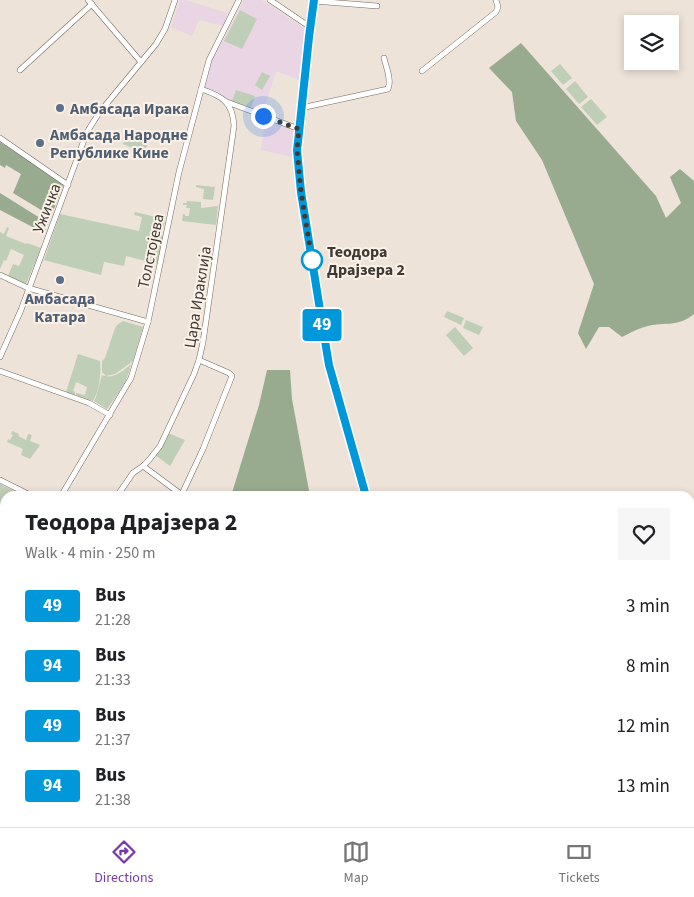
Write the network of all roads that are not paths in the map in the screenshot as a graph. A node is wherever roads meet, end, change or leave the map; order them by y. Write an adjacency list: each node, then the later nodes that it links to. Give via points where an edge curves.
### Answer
1 (176, 0): 10 (street, Ужичка, via 162,34)
2 (239, 0): 13 (street, Толстојева, via 211,56)
3 (270, 0): 8 (street)
4 (314, 0): 7 (street); 8 (main road)
5 (496, 0): 12 (street, via 496,12)
6 (90, 2): 10 (street); 11 (street)
7 (377, 6)
8 (310, 27): 15 (main road)
9 (384, 58): 15 (street, via 390,82 388,89)
10 (141, 62): 18 (street, Ужичка, via 90,126)
11 (20, 70)
12 (422, 71)
13 (201, 89): 14 (street); 21 (street, Толстојева, via 179,172)
14 (227, 102): 16 (street); 23 (street, Цара Ираклија, via 234,126)
15 (301, 108): 16 (main road)
16 (299, 129): 33 (main road, via 297,150 301,192 329,365)
17 (0, 138): 18 (street)
18 (68, 185): 20 (street, Ужичка)
19 (0, 275): 20 (street)
20 (28, 288): 21 (street); 22 (street, Ужичка)
21 (148, 322): 25 (street, Толстојева, via 131,378)
22 (0, 357)
23 (199, 360): 26 (street, via 160,446); 32 (street, Цара Ираклија, via 232,376)
24 (0, 371): 25 (street, via 89,403)
25 (110, 415): 29 (street, Толстојева)
26 (143, 466): 30 (street, via 133,473); 31 (street)
27 (0, 480): 28 (street)
28 (22, 491)
29 (64, 491)
30 (120, 491)
31 (176, 491)
32 (184, 491)
33 (365, 491)

